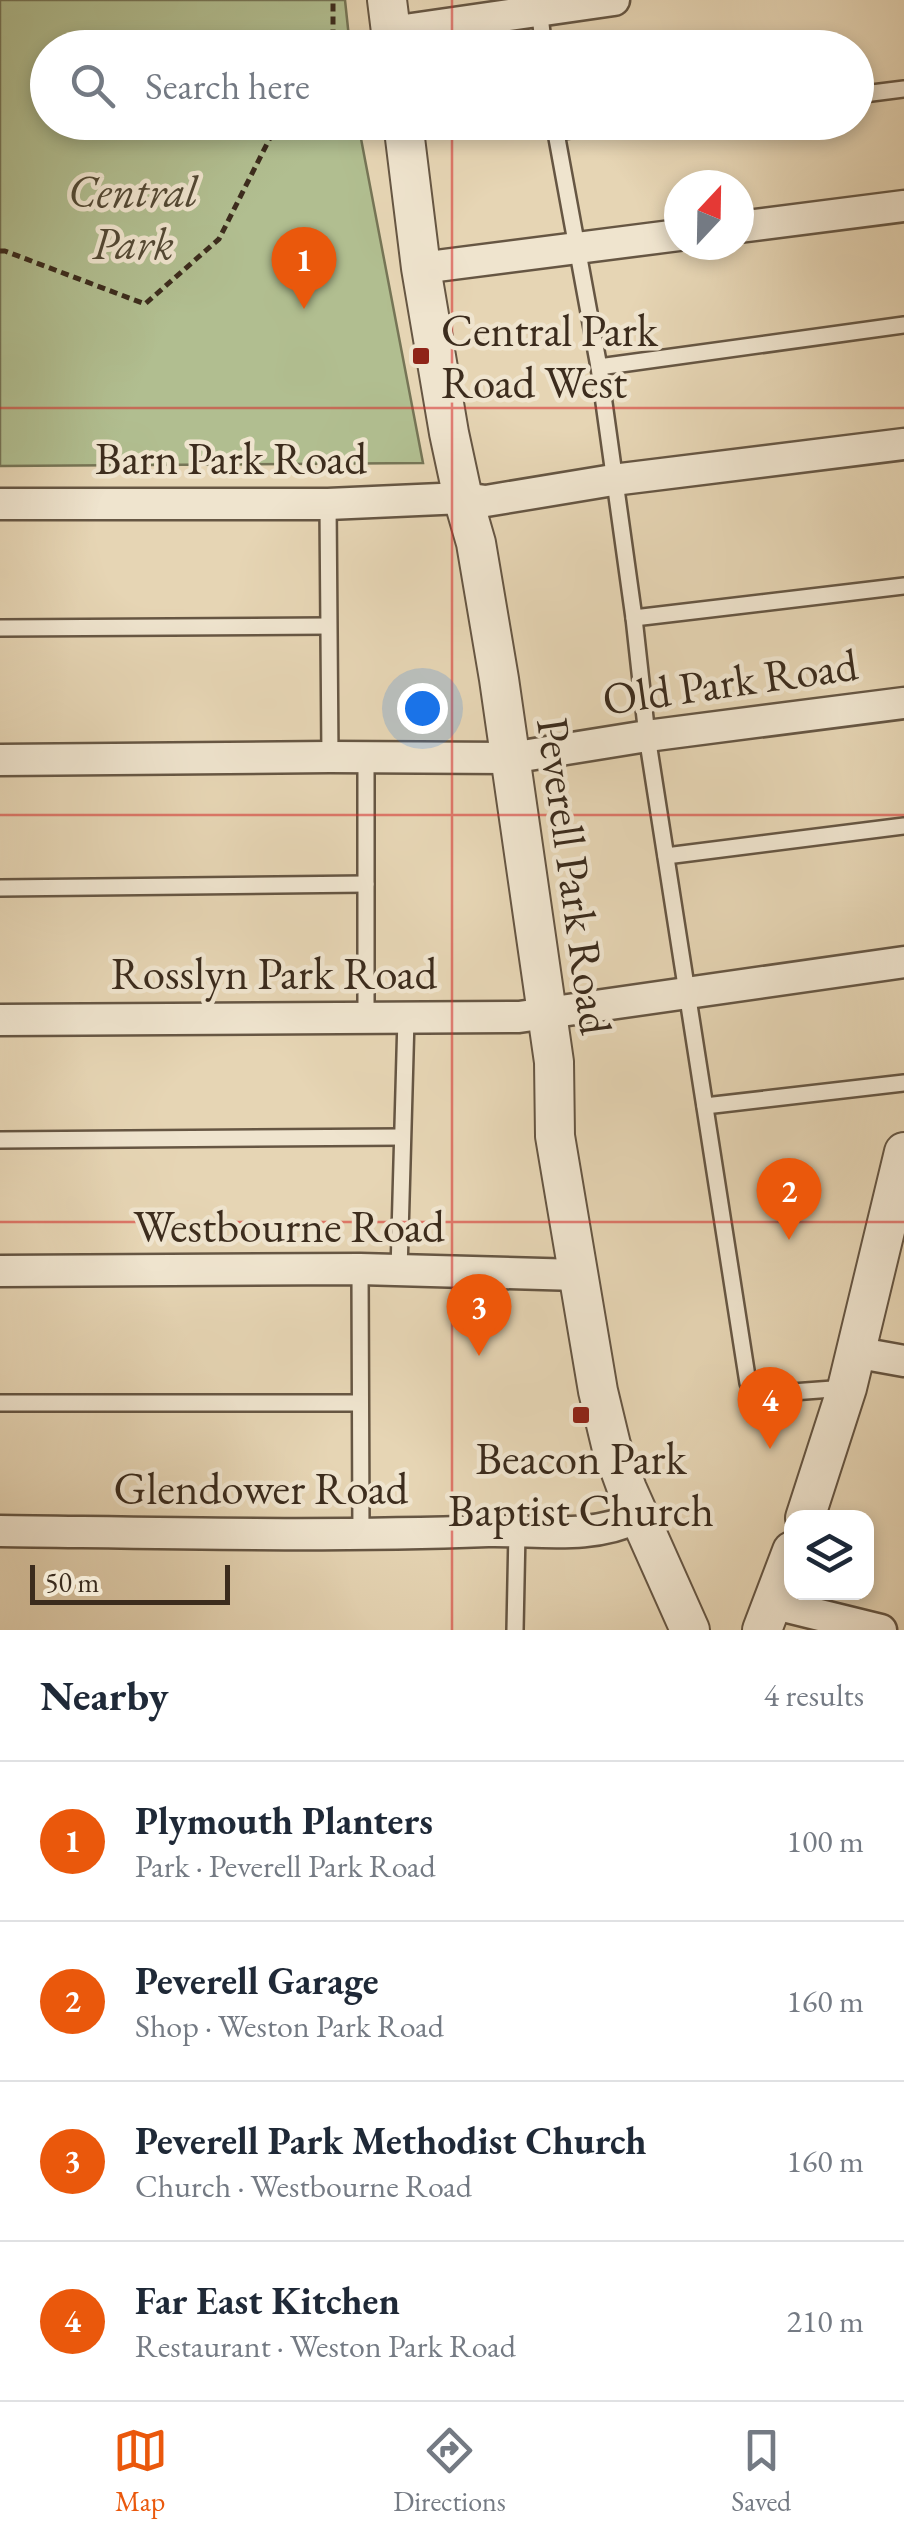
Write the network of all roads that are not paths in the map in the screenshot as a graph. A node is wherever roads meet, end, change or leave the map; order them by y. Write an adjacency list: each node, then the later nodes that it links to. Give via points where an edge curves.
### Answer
1 (614, 0): 2 (street)
2 (538, 5): 3 (street); 4 (lane)
3 (391, 26)
4 (541, 30)
5 (904, 89): 6 (lane)
6 (874, 93)
7 (405, 140): 13 (street, Peverell Park Road)
8 (556, 140): 12 (lane)
9 (904, 206): 10 (street)
10 (754, 225)
11 (664, 237): 12 (street)
12 (576, 249): 13 (street); 15 (lane)
13 (421, 268): 18 (street, Peverell Park Road)
14 (904, 325): 15 (lane)
15 (599, 367): 17 (lane)
16 (904, 444): 17 (street, Barn Park Road)
17 (614, 480): 18 (street, Barn Park Road, via 486,501); 22 (lane)
18 (463, 498): 20 (street, Barn Park Road); 29 (street, Peverell Park Road)
19 (0, 504): 20 (street, Barn Park Road)
20 (328, 504): 23 (lane)
21 (904, 586): 22 (lane)
22 (634, 618): 26 (lane)
23 (328, 626): 24 (lane); 27 (lane)
24 (0, 628)
25 (904, 703): 26 (street, Old Park Road)
26 (647, 736): 29 (street, Old Park Road); 32 (lane)
27 (330, 757): 28 (street, Old Park Road); 30 (street, Old Park Road)
28 (366, 757): 29 (street, Old Park Road); 33 (lane)
29 (510, 758): 37 (street, Peverell Park Road)
30 (0, 760)
31 (904, 826): 32 (lane)
32 (666, 856): 36 (lane)
33 (366, 884): 34 (lane); 38 (lane)
34 (0, 888)
35 (904, 962): 36 (street, Rosslyn Park Road)
36 (688, 992): 37 (street, Rosslyn Park Road); 42 (lane)
37 (548, 1013): 39 (street, Rosslyn Park Road); 49 (street, Peverell Park Road, via 555,1136)
38 (366, 1018): 39 (street, Rosslyn Park Road); 40 (street, Rosslyn Park Road)
39 (406, 1018): 43 (lane)
40 (0, 1020)
41 (904, 1083): 42 (lane)
42 (706, 1106): 51 (lane, via 748,1383 779,1393)
43 (402, 1138): 44 (lane); 48 (lane)
44 (0, 1140)
45 (904, 1152): 51 (street)
46 (360, 1269): 47 (street, Westbourne Road); 48 (street, Westbourne Road); 53 (lane)
47 (0, 1270)
48 (400, 1270): 49 (street, Westbourne Road)
49 (578, 1275): 55 (street, Peverell Park Road, via 602,1409)
50 (904, 1361): 51 (street)
51 (850, 1370): 54 (street)
52 (0, 1403): 53 (lane)
53 (359, 1403): 58 (lane)
54 (807, 1510)
55 (638, 1516): 56 (street, Glendower Road, via 594,1532); 62 (street, Peverell Park Road)
56 (518, 1530): 58 (street, Glendower Road); 61 (lane)
57 (0, 1531): 58 (street, Glendower Road)
58 (360, 1536)
59 (784, 1571): 60 (street)
60 (766, 1617): 63 (street)
61 (515, 1630)
62 (690, 1630)
63 (881, 1630)

